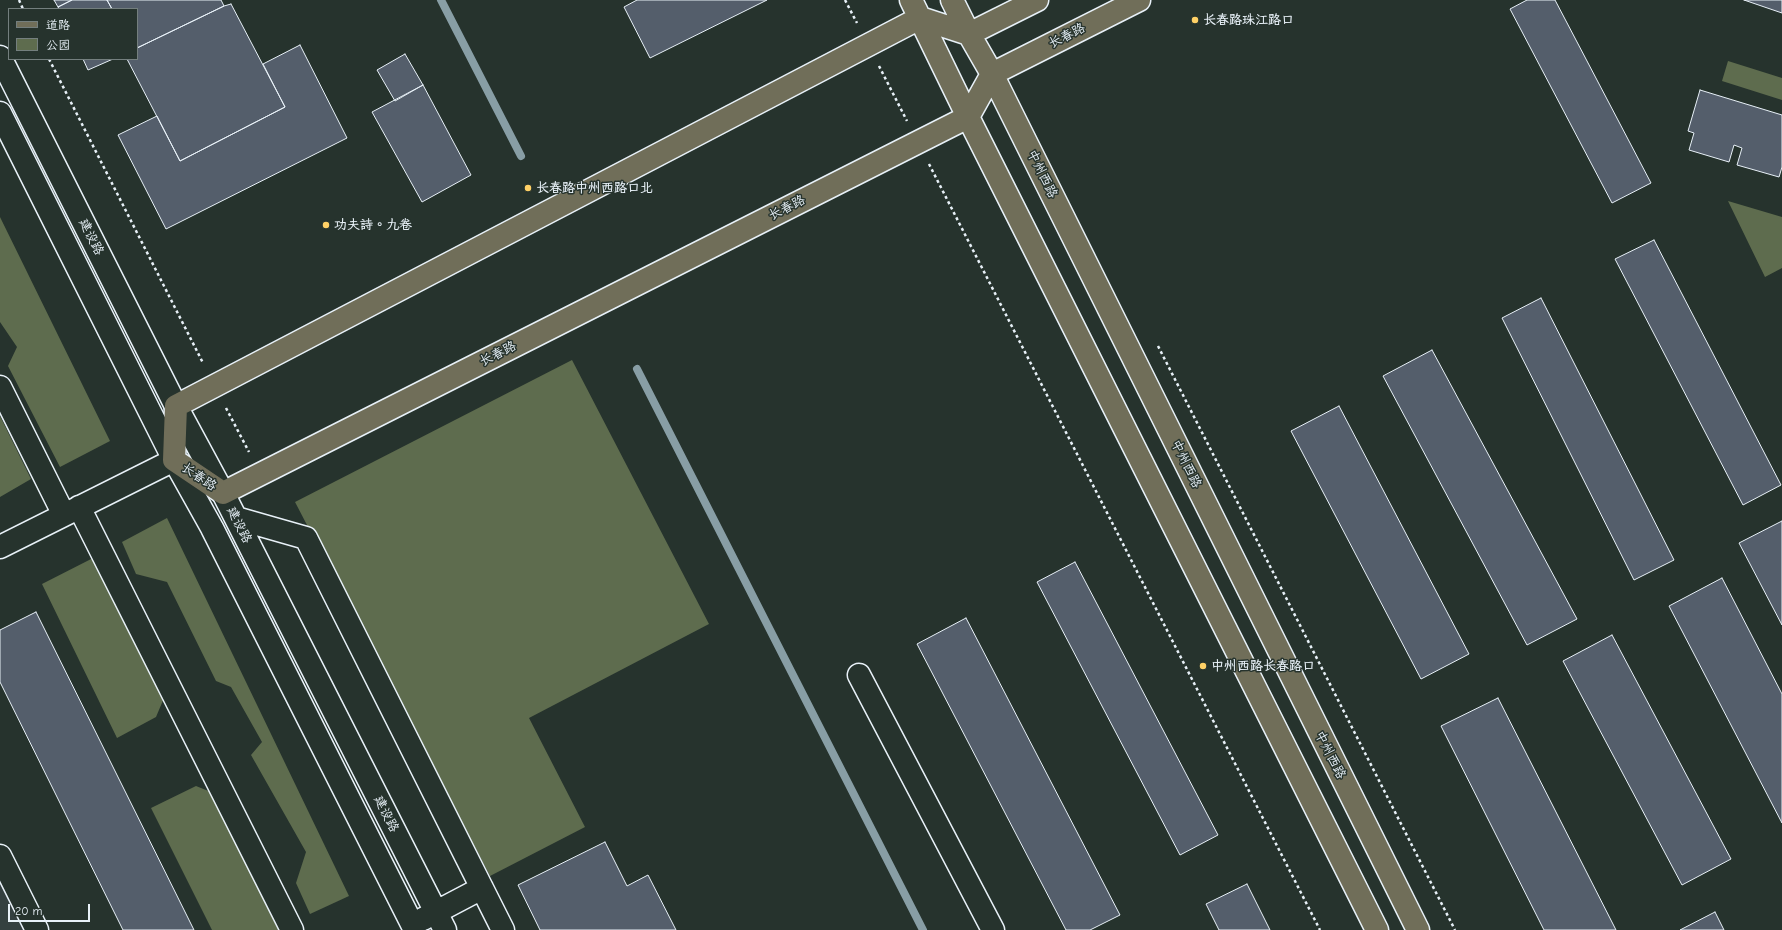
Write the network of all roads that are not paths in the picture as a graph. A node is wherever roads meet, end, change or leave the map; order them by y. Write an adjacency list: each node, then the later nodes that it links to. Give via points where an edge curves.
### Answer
1 (952, 0): 5 (main road, 中州西路)
2 (1037, 0): 5 (main road)
3 (1139, 0): 7 (main road, 长春路)
4 (915, 9): 5 (main road); 9 (main road); 11 (main road, via 868,45)
5 (969, 34): 7 (main road, 中州西路)
6 (0, 56): 11 (street, 建设路)
7 (992, 74): 9 (main road); 27 (main road, 中州西路)
8 (0, 113): 12 (street, 建设路)
9 (968, 117): 13 (main road, 长春路); 26 (main road)
10 (0, 387): 14 (street)
11 (176, 406): 12 (main road, 长春路); 13 (street, 建设路)
12 (174, 460): 13 (main road, 长春路); 14 (street); 21 (street, 建设路, via 212,528)
13 (223, 492): 15 (street, 建设路)
14 (72, 511): 16 (street); 23 (street)
15 (236, 518): 19 (street, via 306,538); 20 (street, 建设路)
16 (0, 547)
17 (859, 674): 25 (street)
18 (0, 856): 22 (street)
19 (482, 888): 20 (street); 24 (street)
20 (440, 921): 21 (street)
21 (409, 928)
22 (38, 930)
23 (292, 930)
24 (503, 930)
25 (993, 930)
26 (1377, 930)
27 (1418, 930)

